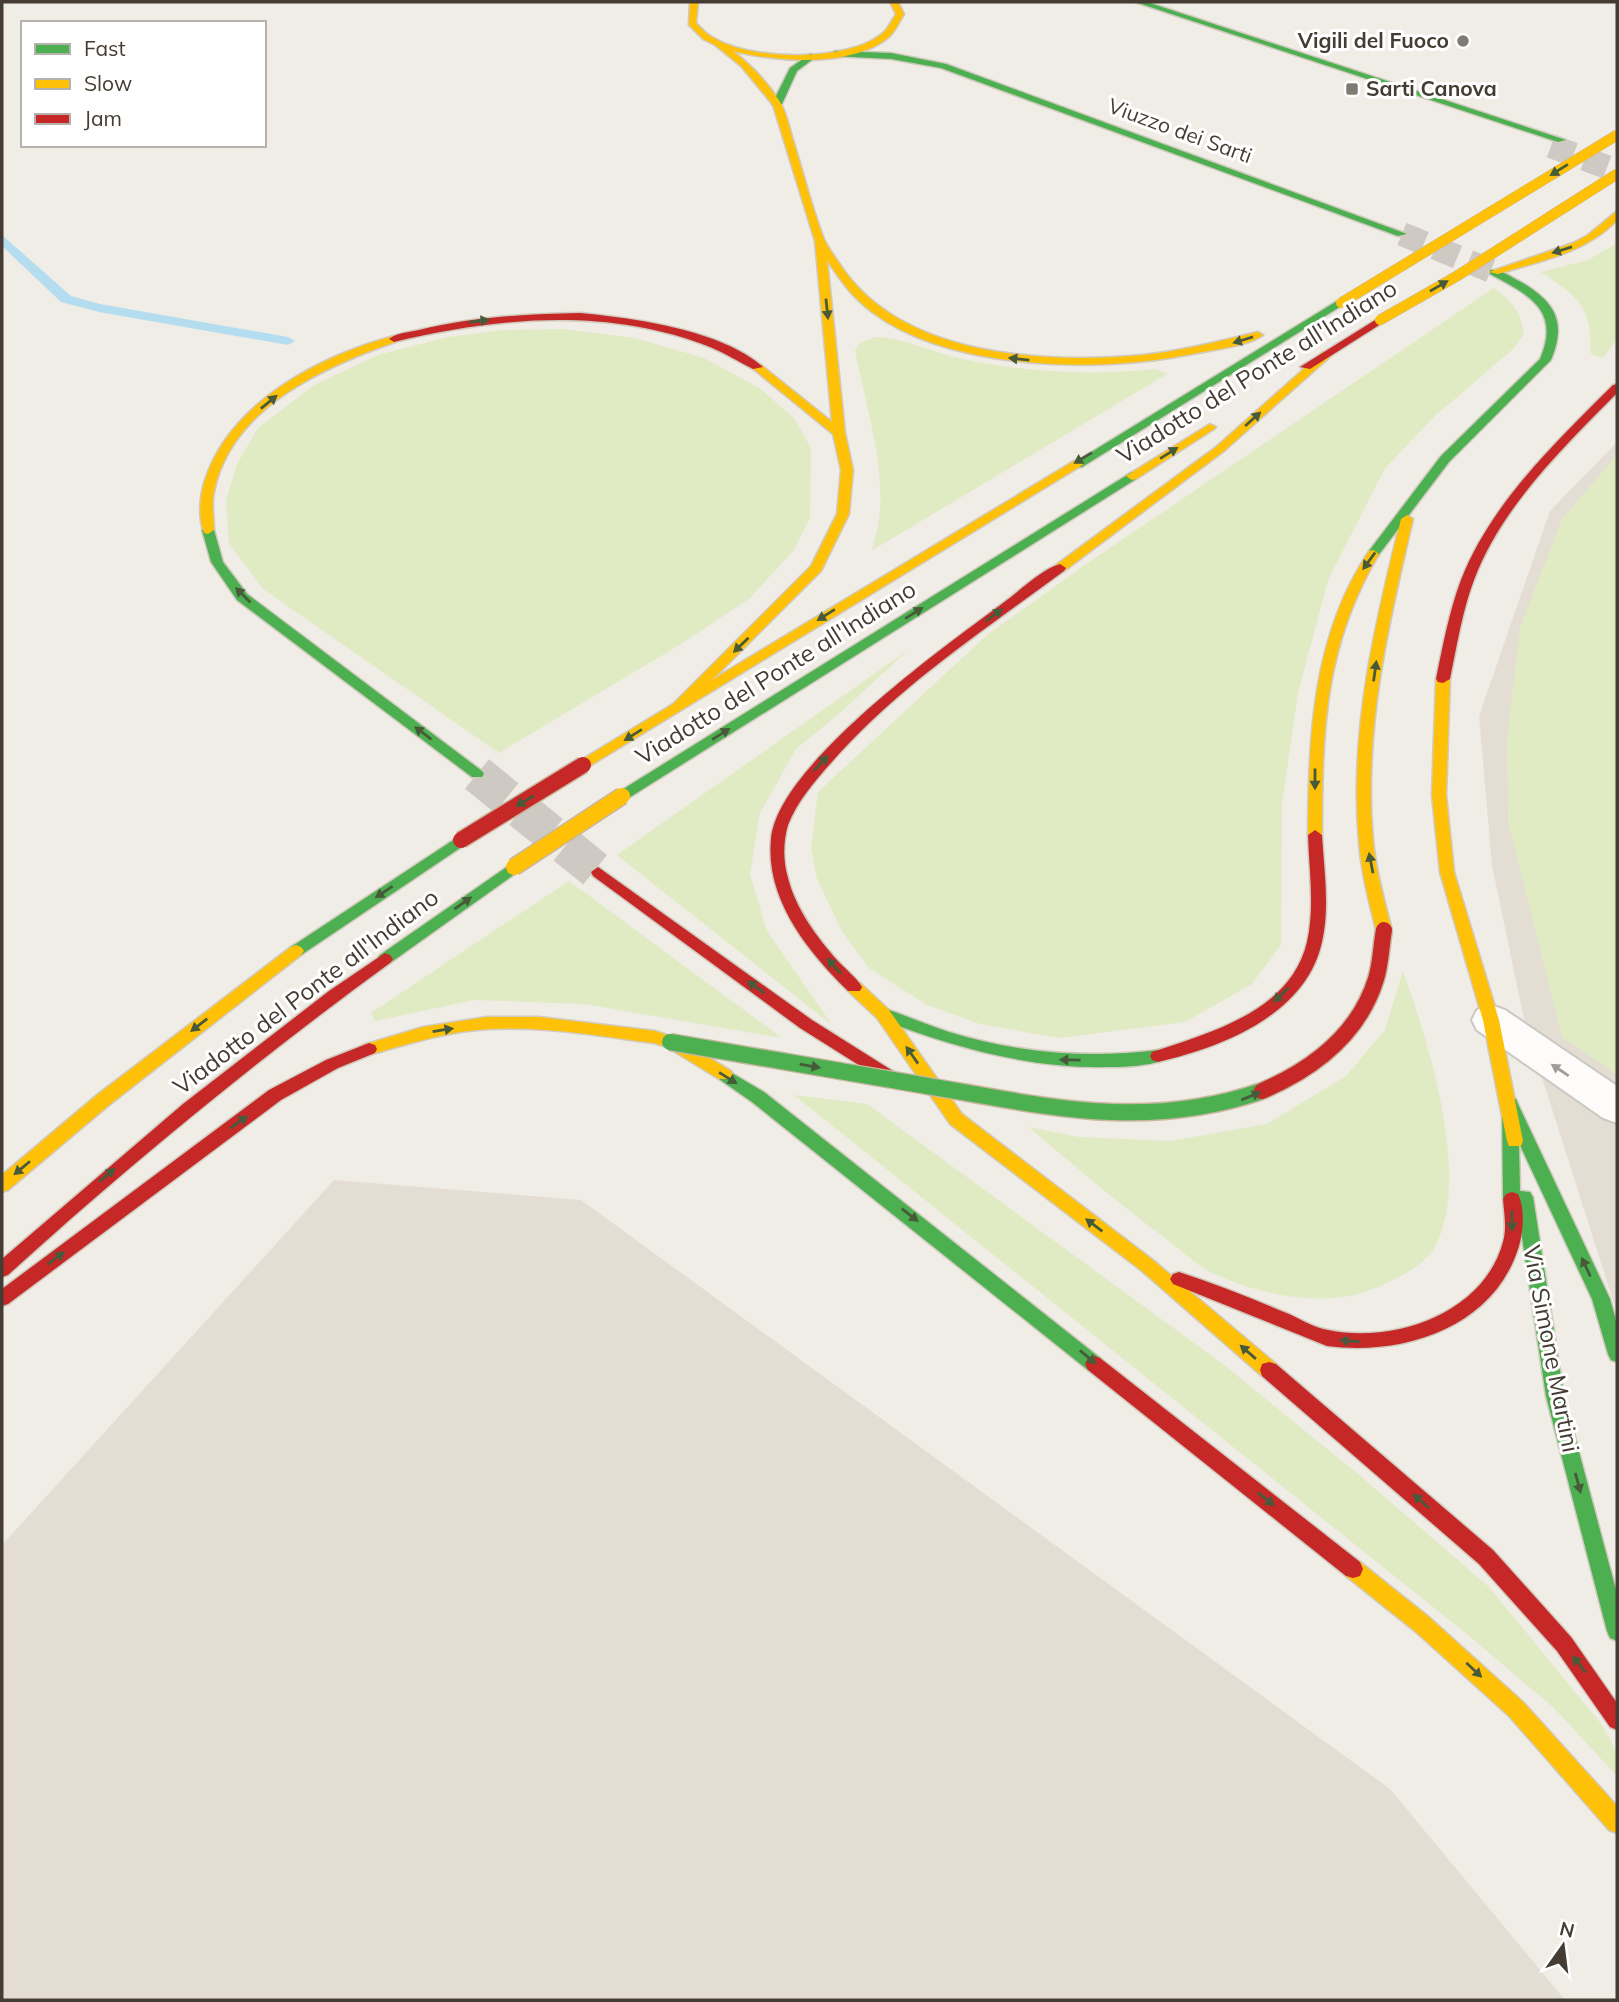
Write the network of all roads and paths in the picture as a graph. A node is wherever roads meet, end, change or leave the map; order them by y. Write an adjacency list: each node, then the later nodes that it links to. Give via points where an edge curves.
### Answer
1 (694, 2): 4 (main road, via 690,21)
2 (1139, 2): 10 (main road)
3 (899, 8): 5 (main road, via 894,28 878,40); 7 (main road, Viuzzo dei Sarti, via 915,41)
4 (719, 44): 6 (main road, via 762,55); 8 (main road, via 744,64)
5 (835, 54): 6 (main road); 7 (main road, Viuzzo dei Sarti, via 891,56)
6 (813, 57): 8 (main road, via 793,70)
7 (943, 66): 13 (main road, Viuzzo dei Sarti)
8 (777, 104): 14 (main road)
9 (1617, 135): 15 (main road, Viadotto del Ponte all'Indiano, one-way to 15, bridge)
10 (1556, 143)
11 (1617, 174): 16 (main road, Viadotto del Ponte all'Indiano, one-way to 11, bridge)
12 (1617, 214): 23 (main road, one-way to 23, via 1610,227 1594,238 1494,272 1544,305 1558,340 1545,360 1448,456)
13 (1402, 234)
14 (820, 241): 15 (main road, one-way to 14, via 1163,359 1102,364 995,357 923,335 867,304); 22 (main road, one-way to 22)
15 (1309, 320): 24 (main road, Viadotto del Ponte all'Indiano, one-way to 24)
16 (1326, 354): 18 (main road, Viadotto del Ponte all'Indiano); 27 (main road, one-way to 16, via 826,957 788,899 775,851 796,797 836,747 901,686 1220,449)
17 (1617, 387): 20 (main road, Via Simone Martini)
18 (1244, 406)
19 (1617, 407): 20 (main road)
20 (1586, 415): 28 (main road, Via Simone Martini, via 1546,458 1476,561 1449,643 1440,733 1442,834 1454,902)
21 (1221, 420): 35 (main road, Viadotto del Ponte all'Indiano, one-way to 21, bridge, via 120,1164 227,1077 514,867)
22 (839, 434): 24 (main road, one-way to 24, via 849,493 832,545 817,568); 25 (main road, one-way to 22, via 242,597 219,566 203,499 211,471 247,421 284,390 384,343 463,324 555,317 632,324 723,347 772,374)
23 (1410, 507): 27 (main road, one-way to 27, via 1358,576 1339,622 1317,732 1312,951 1289,988 1239,1028 1210,1044 1159,1057 1112,1061 1059,1060 970,1046); 29 (main road, one-way to 23, bridge, via 1127,1117 1188,1114 1237,1102 1273,1087 1329,1051 1353,1026 1375,990 1383,957 1384,930 1365,833 1364,738 1381,626)
24 (678, 707): 33 (main road, Viadotto del Ponte all'Indiano, one-way to 33, bridge, via 461,840 282,961)
25 (477, 774)
26 (598, 872): 32 (main road, one-way to 26, via 806,1024)
27 (883, 1014): 32 (main road, one-way to 27)
28 (1491, 1020): 30 (main road, Via Simone Martini); 31 (street, one-way to 28)
29 (670, 1042): 37 (main road, one-way to 29, via 275,1095 317,1069 365,1049 413,1035 521,1022); 41 (main road, one-way to 41, via 769,1105 1423,1625 1516,1709)
30 (1510, 1104): 34 (main road, one-way to 34, via 1513,1241 1500,1276 1441,1324 1385,1341 1328,1338); 36 (main road, Via Simone Martini, one-way to 30); 39 (main road, Via Simone Martini, one-way to 39, via 1555,1396)
31 (1617, 1107)
32 (956, 1119): 34 (main road, one-way to 32)
33 (2, 1185)
34 (1148, 1266): 40 (main road, one-way to 34, via 1564,1644 1486,1557)
35 (2, 1270)
36 (1609, 1295): 38 (main road, Via Simone Martini)
37 (2, 1299)
38 (1617, 1354)
39 (1617, 1631)
40 (1617, 1720)
41 (1617, 1822)

